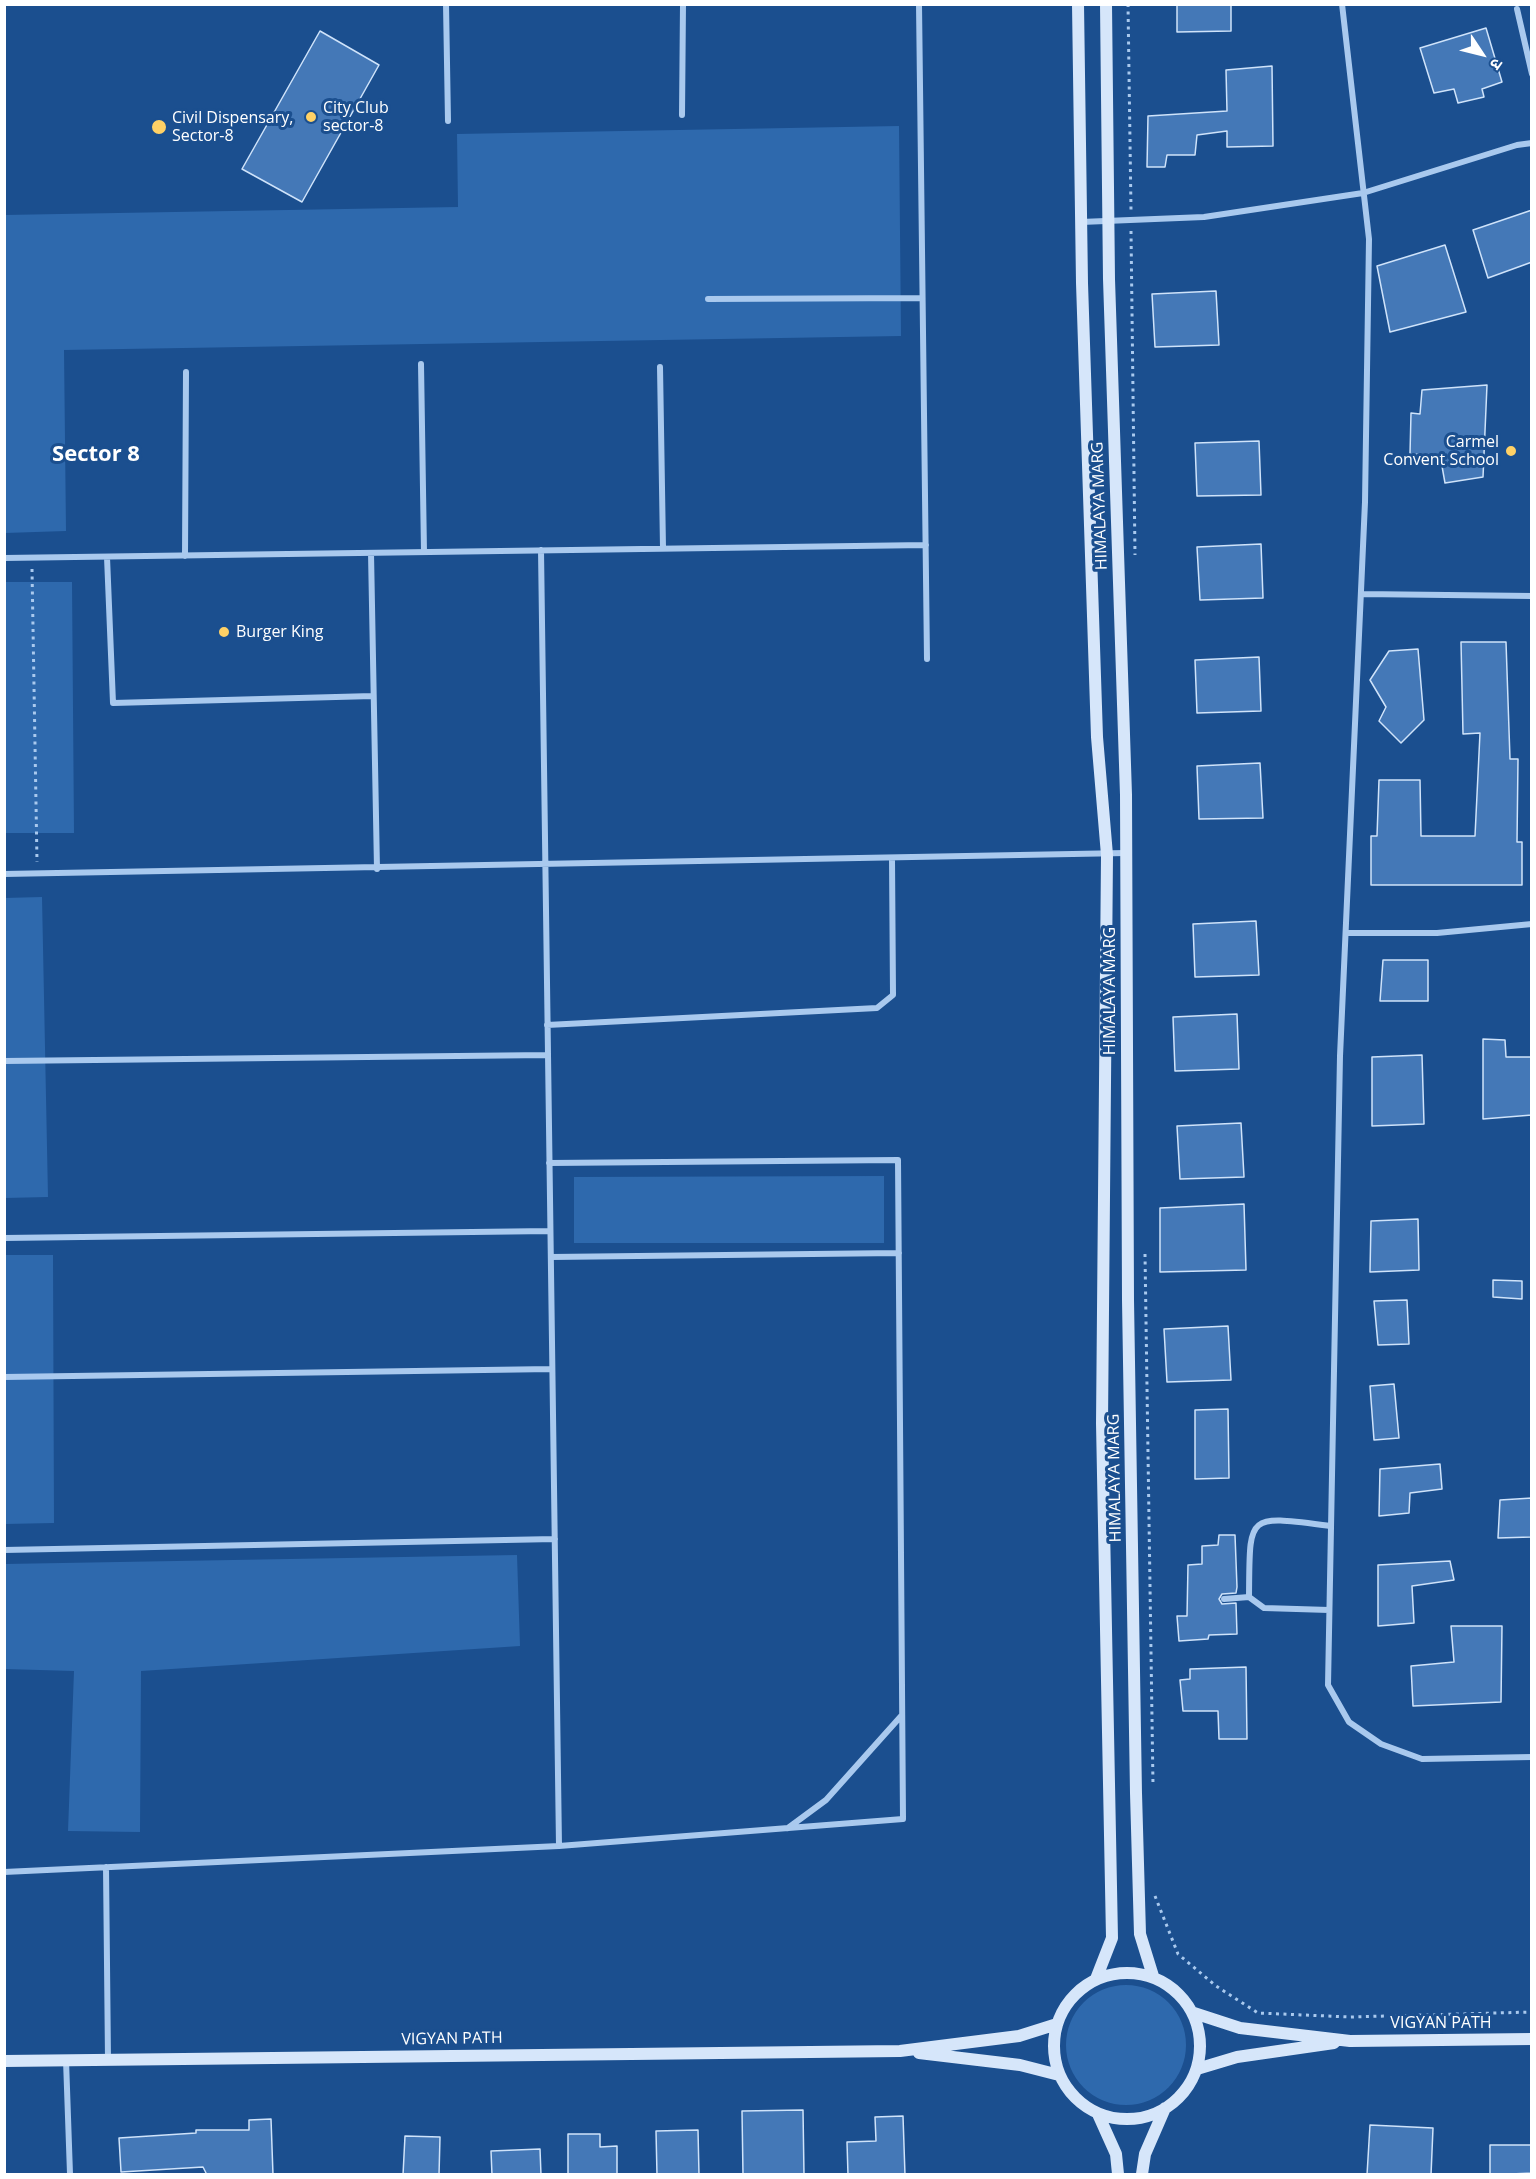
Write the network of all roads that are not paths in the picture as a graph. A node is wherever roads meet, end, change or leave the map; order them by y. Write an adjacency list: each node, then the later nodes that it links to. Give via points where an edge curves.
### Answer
1 (446, 4): 10 (street)
2 (683, 4): 9 (street)
3 (918, 4): 15 (street)
4 (1078, 4): 14 (main road, HIMALAYA MARG)
5 (1106, 4): 13 (main road, HIMALAYA MARG)
6 (1342, 4): 12 (street)
7 (1517, 9): 8 (street)
8 (1532, 74)
9 (682, 116)
10 (448, 121)
11 (1532, 143): 12 (street)
12 (1363, 193): 13 (street, via 1204,217); 28 (street, via 1368,251)
13 (1108, 221): 14 (street); 32 (main road, HIMALAYA MARG)
14 (1081, 222): 33 (main road, HIMALAYA MARG, via 1097,737)
15 (922, 298): 16 (street); 20 (street)
16 (708, 299)
17 (421, 364): 23 (street)
18 (660, 367): 21 (street)
19 (186, 372): 26 (street)
20 (926, 544): 21 (street); 30 (street)
21 (663, 548): 22 (street)
22 (541, 550): 23 (street); 35 (street)
23 (424, 552): 24 (street)
24 (371, 553): 26 (street); 31 (street)
25 (107, 556): 26 (street); 27 (street); 31 (street, via 113,703)
26 (185, 556)
27 (4, 558)
28 (1361, 594): 29 (street); 39 (street)
29 (1532, 596)
30 (927, 658)
31 (374, 696): 36 (street)
32 (1126, 853): 33 (street); 62 (main road, HIMALAYA MARG, via 1136,1781 1140,1934)
33 (1107, 855): 34 (street); 63 (main road, HIMALAYA MARG, via 1102,1423 1112,1938)
34 (892, 859): 35 (street); 40 (street, via 892,995 877,1008)
35 (545, 865): 36 (street); 40 (street)
36 (377, 868): 37 (street)
37 (4, 874)
38 (1532, 924): 39 (street, via 1437,933)
39 (1346, 933): 50 (street)
40 (548, 1025): 41 (street)
41 (548, 1055): 42 (street); 43 (street)
42 (4, 1061)
43 (549, 1162): 44 (street); 46 (street, via 898,1160)
44 (550, 1231): 45 (street); 47 (street)
45 (4, 1238)
46 (899, 1253): 47 (street); 56 (street)
47 (551, 1257): 48 (street)
48 (552, 1369): 49 (street); 51 (street)
49 (4, 1377)
50 (1330, 1526): 53 (street, via 1266,1520 1259,1524 1250,1537); 55 (street)
51 (555, 1539): 52 (street); 59 (street)
52 (4, 1550)
53 (1249, 1597): 54 (street); 55 (street, via 1264,1608)
54 (1224, 1599)
55 (1329, 1610): 57 (street, via 1328,1685 1349,1722 1380,1744 1422,1759)
56 (902, 1715): 58 (street, via 826,1800); 58 (street, via 903,1820)
57 (1532, 1757)
58 (788, 1828): 59 (street)
59 (559, 1846): 60 (street)
60 (106, 1867): 61 (street); 70 (street)
61 (4, 1872)
62 (1153, 1976): 63 (main road, via 1124,1972); 64 (main road, via 1177,1991)
63 (1096, 1979): 65 (main road, via 1073,1996)
64 (1194, 2013): 67 (main road, VIGYAN PATH, via 1240,2028); 72 (main road, via 1201,2042)
65 (1057, 2024): 68 (main road, VIGYAN PATH, via 1018,2036); 73 (main road, via 1054,2049)
66 (1532, 2039): 67 (main road, VIGYAN PATH)
67 (1350, 2041): 72 (main road, VIGYAN PATH, via 1237,2057)
68 (900, 2051): 70 (main road, VIGYAN PATH); 73 (main road, VIGYAN PATH, via 1020,2065)
69 (66, 2060): 70 (main road, VIGYAN PATH); 71 (main road, VIGYAN PATH); 76 (street)
70 (108, 2060)
71 (4, 2061)
72 (1197, 2069): 74 (main road, via 1182,2095)
73 (1059, 2075): 75 (main road, via 1077,2101)
74 (1166, 2107): 75 (main road, via 1131,2120); 78 (main road, via 1145,2154)
75 (1098, 2114): 77 (main road, via 1116,2154)
76 (70, 2175)
77 (1118, 2175)
78 (1142, 2175)

